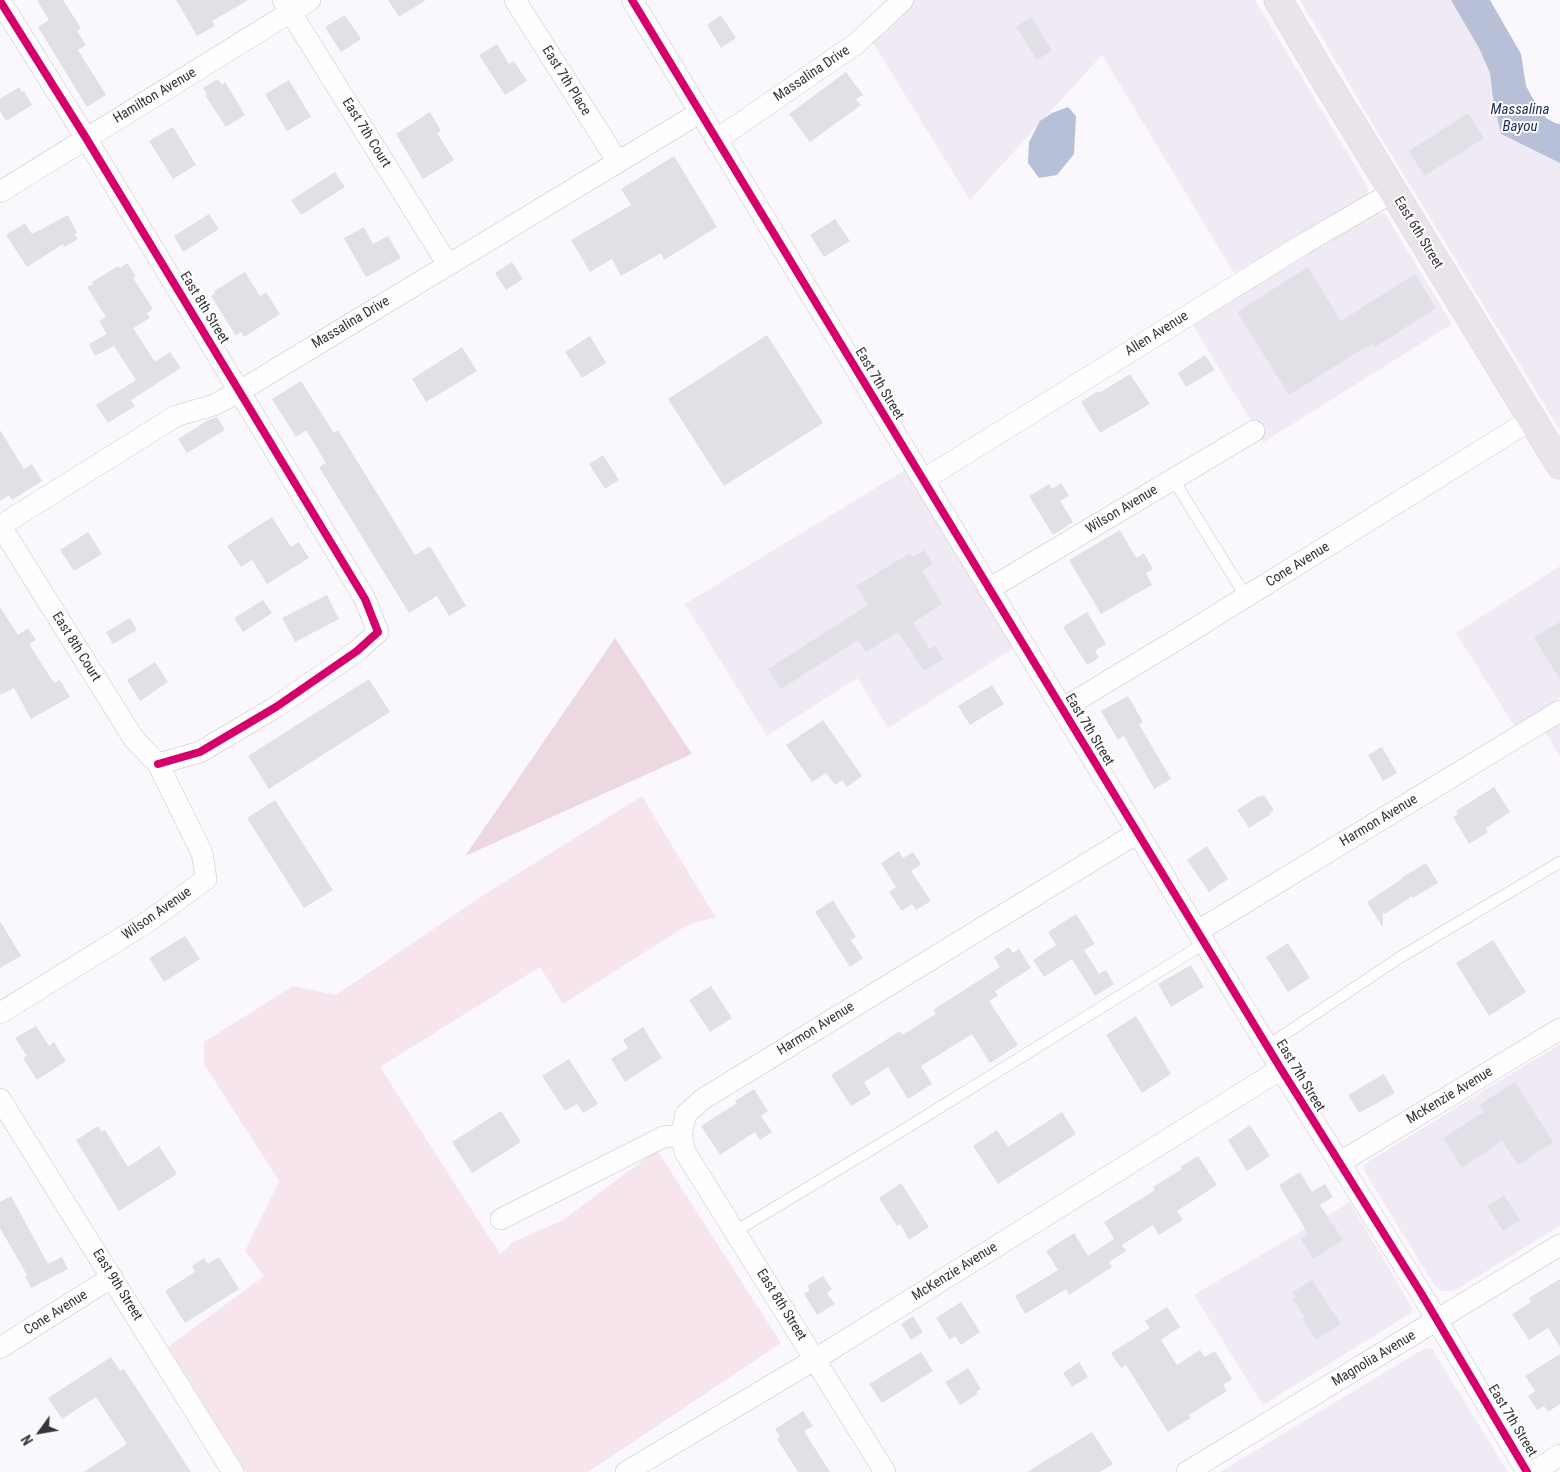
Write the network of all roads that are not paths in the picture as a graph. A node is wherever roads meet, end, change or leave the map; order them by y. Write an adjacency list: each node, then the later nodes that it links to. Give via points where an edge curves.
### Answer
1 (310, 0): 7 (street, Hamilton Avenue)
2 (515, 0): 11 (street, East 7th Place)
3 (632, 0): 8 (street, East 7th Street)
4 (902, 0): 10 (street, Massalina Drive, via 857,43)
5 (1278, 0): 13 (main road, East 6th Street)
6 (0, 1): 9 (street, East 8th Street)
7 (287, 6): 9 (street, Hamilton Avenue); 14 (street, East 7th Court)
8 (699, 112): 10 (street, East 7th Street); 11 (street, Massalina Drive)
9 (86, 138): 12 (street, Hamilton Avenue); 15 (street, East 8th Street)
10 (716, 140): 20 (street, East 7th Street)
11 (618, 162): 14 (street, Massalina Drive)
12 (0, 192)
13 (1393, 192): 16 (main road, East 6th Street); 20 (street, Allen Avenue)
14 (448, 265): 15 (street, Massalina Drive)
15 (240, 391): 21 (street, Massalina Drive, via 214,405 176,416); 26 (street, East 8th Street, via 365,600 378,632 358,652 276,707 200,752)
16 (1532, 419): 18 (main road, East 6th Street); 23 (street, Cone Avenue)
17 (1254, 431): 19 (street, Wilson Avenue)
18 (1560, 465)
19 (1173, 479): 22 (street, Wilson Avenue); 23 (lane)
20 (923, 480): 22 (street, East 7th Street)
21 (0, 526): 26 (street, East 8th Court, via 134,739)
22 (989, 589): 24 (street, East 7th Street)
23 (1246, 597): 24 (street, Cone Avenue)
24 (1062, 709): 27 (street, East 7th Street)
25 (1560, 711): 29 (street, Harmon Avenue)
26 (158, 764): 30 (street, Wilson Avenue, via 202,853 206,879 149,921)
27 (1137, 833): 29 (street, East 7th Street); 35 (street, Harmon Avenue, via 703,1099 686,1114)
28 (1560, 862): 32 (lane, via 1400,958)
29 (1202, 937): 32 (street, East 7th Street); 38 (lane, via 913,1124)
30 (0, 1013)
31 (1560, 1029): 36 (street, McKenzie Avenue)
32 (1267, 1046): 33 (street, East 7th Street)
33 (1281, 1069): 36 (street, East 7th Street); 43 (street, McKenzie Avenue)
34 (0, 1099): 40 (street, East 9th Street)
35 (681, 1135): 37 (street, via 663,1137); 38 (street, East 8th Street, via 685,1152)
36 (1339, 1163): 41 (street, East 7th Street)
37 (501, 1219)
38 (736, 1231): 43 (street, East 8th Street)
39 (1560, 1245): 41 (street, Magnolia Avenue)
40 (112, 1277): 42 (street, Cone Avenue); 45 (street, East 9th Street)
41 (1437, 1320): 48 (street, Magnolia Avenue); 49 (street, East 7th Street)
42 (0, 1348)
43 (814, 1360): 46 (street, McKenzie Avenue); 47 (street, East 8th Street)
44 (1560, 1455): 50 (street)
45 (233, 1472)
46 (626, 1472)
47 (884, 1472)
48 (1187, 1472)
49 (1527, 1472)
50 (1533, 1472)

